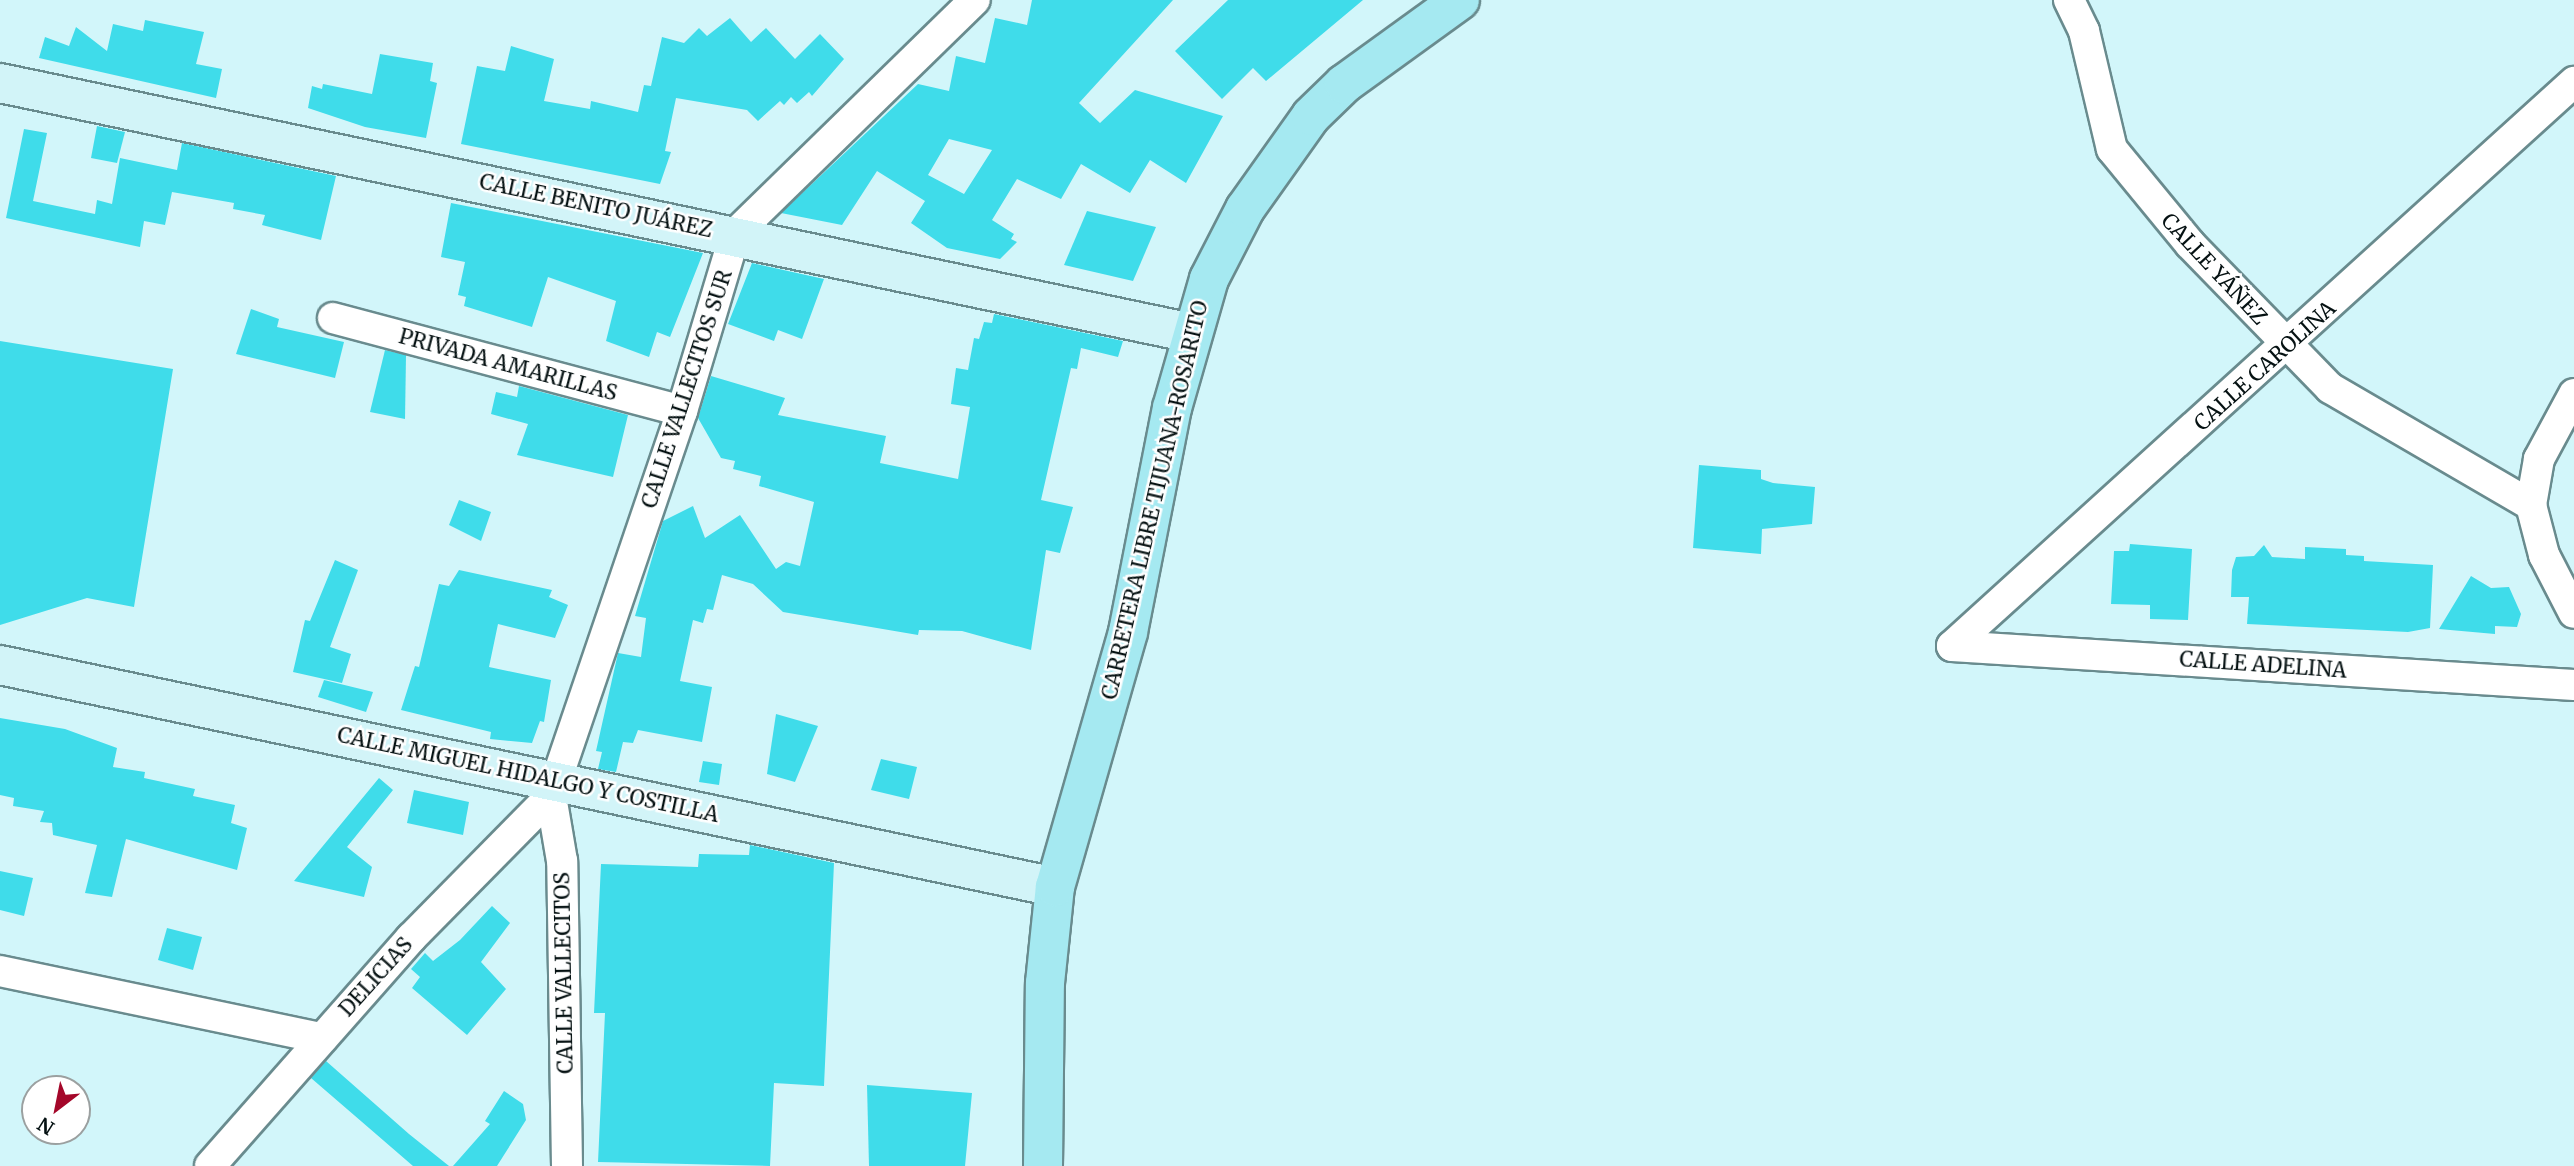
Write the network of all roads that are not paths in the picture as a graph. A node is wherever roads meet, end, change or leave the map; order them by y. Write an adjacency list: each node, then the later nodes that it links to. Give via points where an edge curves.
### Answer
1 (975, 0): 6 (street, CALLE VALLECITOS SUR)
2 (1460, 0): 8 (main road, CARRETERA LIBRE TIJUANA-ROSARITO, via 1343,84 1311,116 1245,209 1209,279)
3 (2069, 0): 9 (street, CALLE YÁÑEZ, via 2084,31 2112,149 2138,185)
4 (2574, 82): 9 (street, CALLE CAROLINA)
5 (0, 83): 6 (street, CALLE BENITO JUÁREZ)
6 (735, 234): 8 (street, CALLE BENITO JUÁREZ); 11 (street, CALLE VALLECITOS SUR)
7 (333, 318): 11 (street, PRIVADA AMARILLAS)
8 (1191, 332): 18 (main road, CARRETERA LIBRE TIJUANA-ROSARITO, via 1128,632)
9 (2286, 347): 12 (street, CALLE YÁÑEZ, via 2330,388); 14 (street, CALLE CAROLINA)
10 (2574, 394): 12 (street, via 2539,460)
11 (682, 411): 17 (street, CALLE VALLECITOS SUR)
12 (2531, 505): 13 (street, via 2544,555)
13 (2574, 613)
14 (1952, 646): 16 (street, CALLE ADELINA)
15 (0, 665): 17 (street, CALLE MIGUEL HIDALGO Y COSTILLA)
16 (2574, 685)
17 (555, 790): 18 (street, CALLE MIGUEL HIDALGO Y COSTILLA); 20 (street, DELICIAS); 22 (street, CALLE VALLECITOS, via 562,861)
18 (1055, 887): 23 (main road, CARRETERA LIBRE TIJUANA-ROSARITO, via 1045,983)
19 (0, 971): 20 (street)
20 (321, 1038): 21 (street, DELICIAS)
21 (210, 1166)
22 (567, 1166)
23 (1043, 1166)

